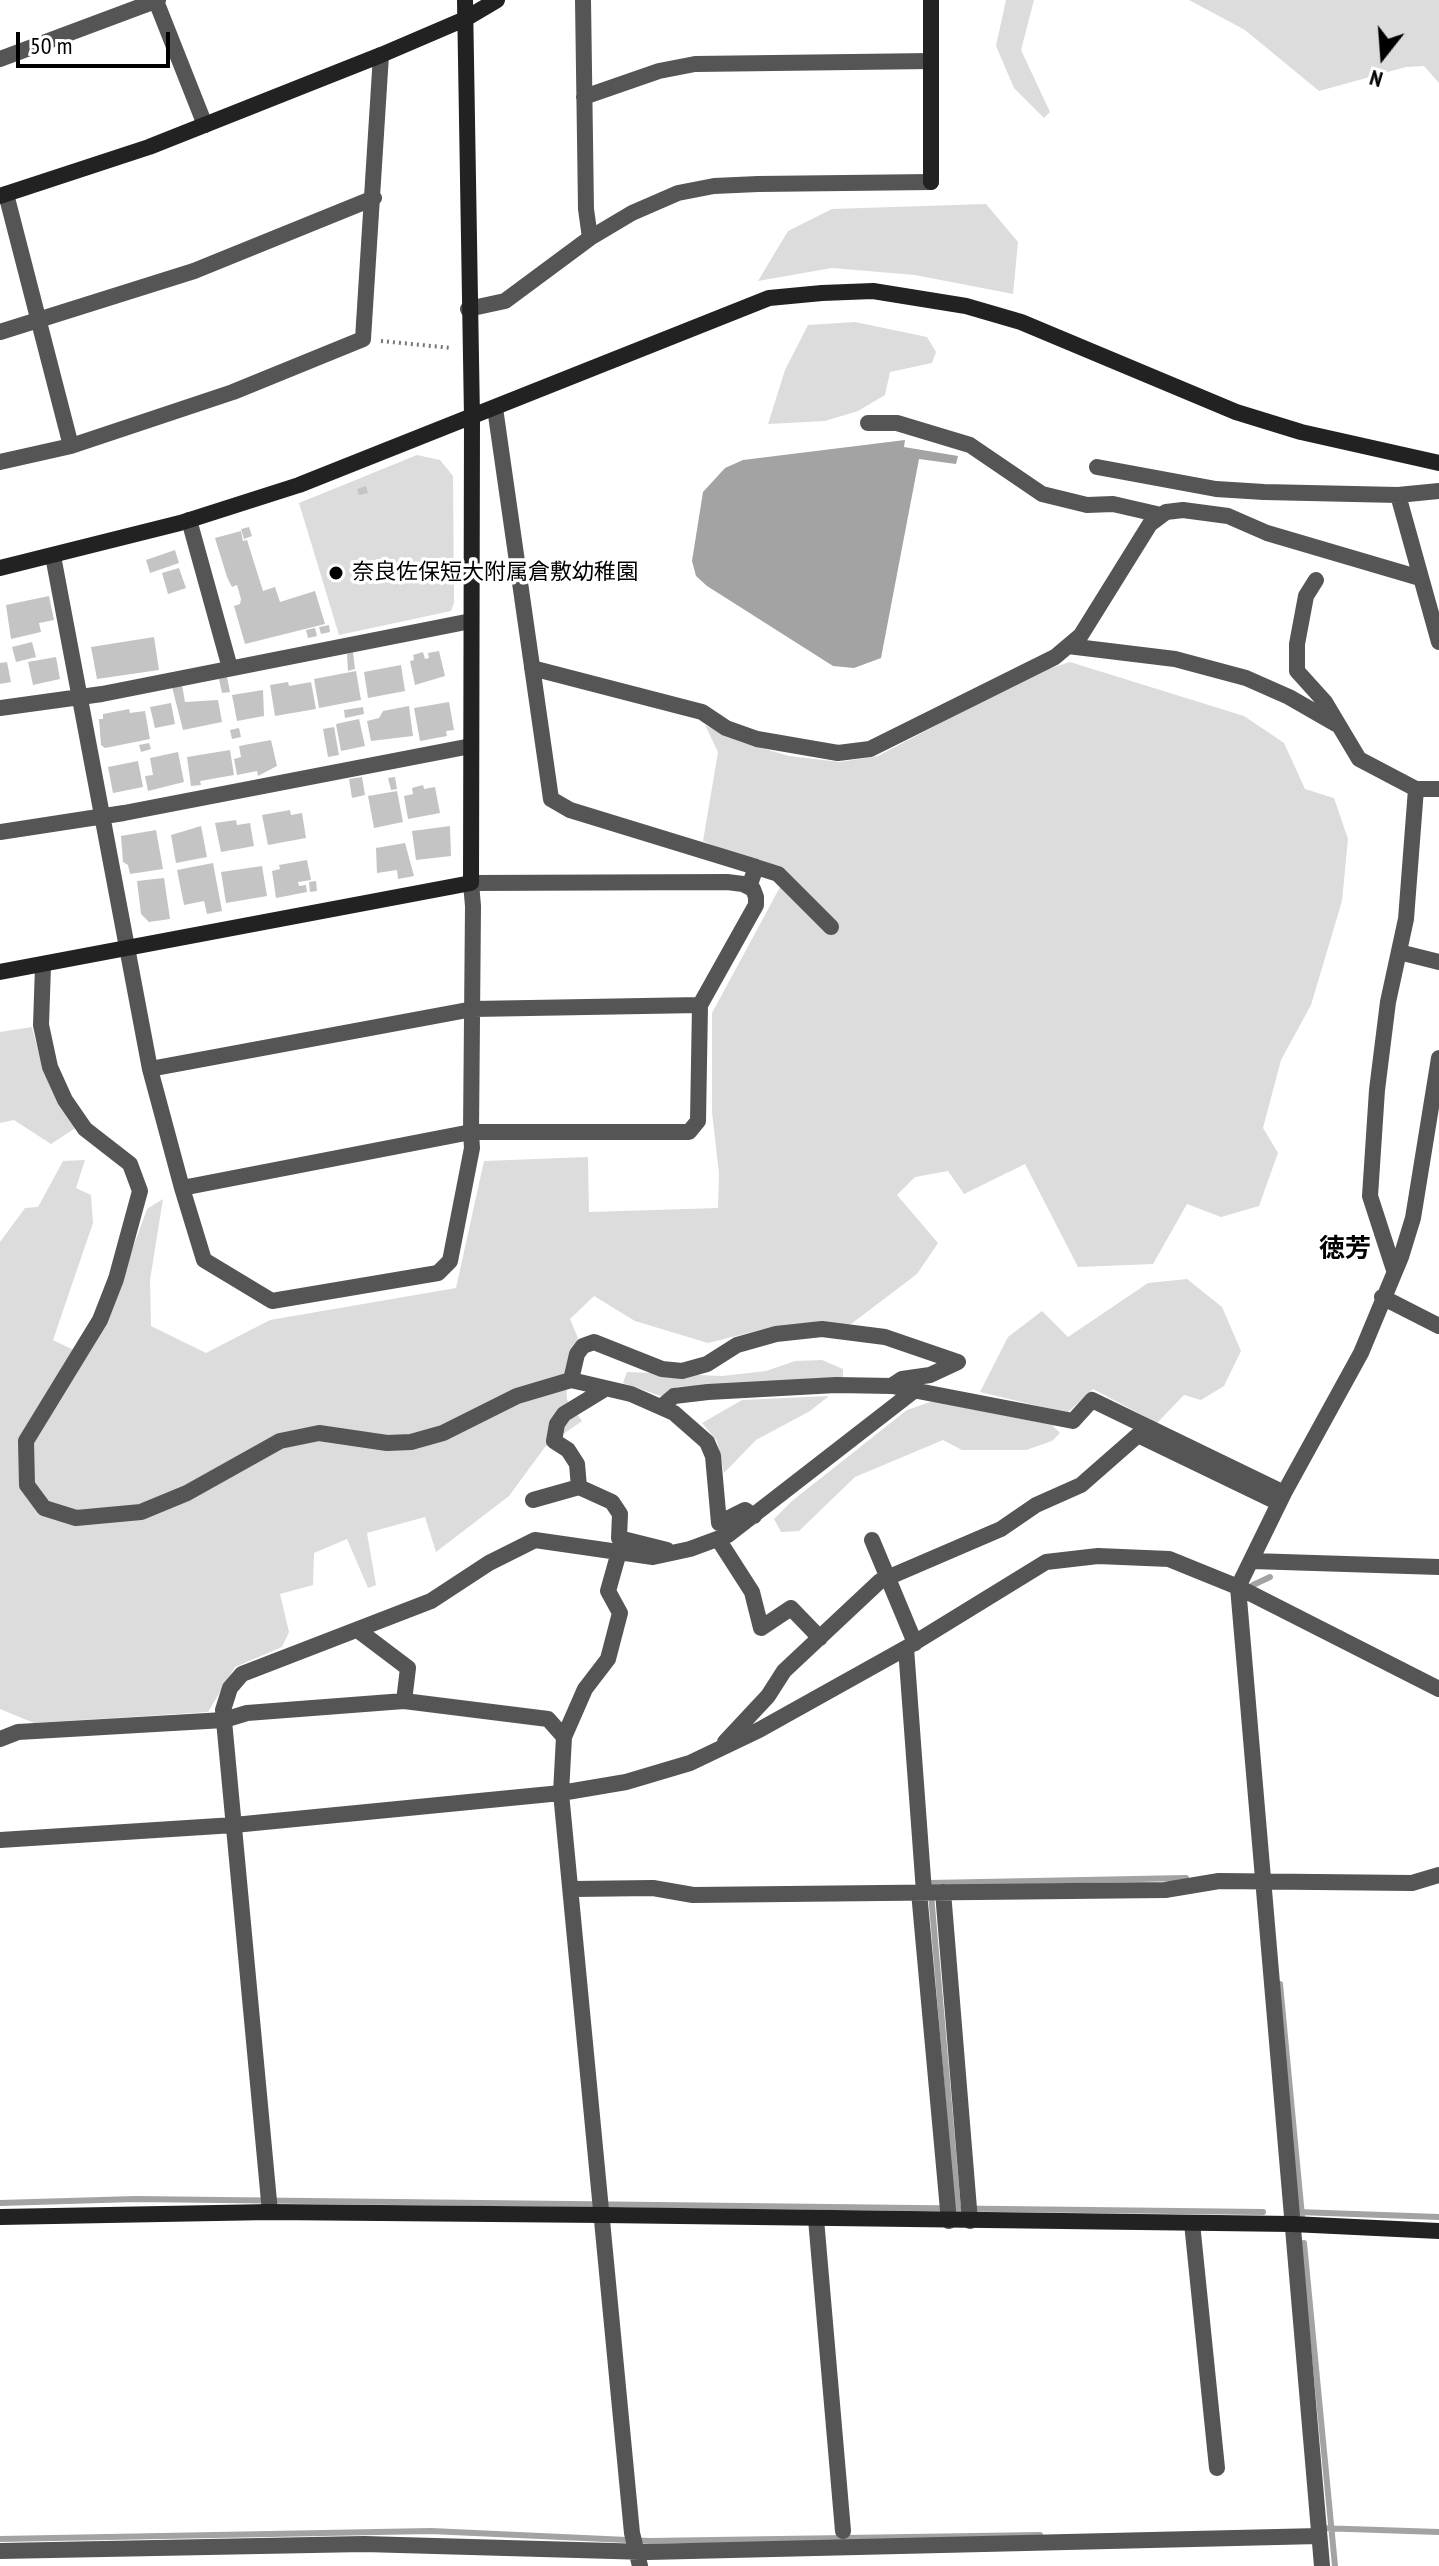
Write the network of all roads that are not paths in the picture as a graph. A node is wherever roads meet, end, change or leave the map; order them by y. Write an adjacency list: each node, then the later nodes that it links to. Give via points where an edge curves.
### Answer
1 (157, 0): 8 (street); 11 (street)
2 (465, 0): 6 (street)
3 (497, 0): 6 (street)
4 (583, 0): 10 (street)
5 (931, 0): 9 (street)
6 (465, 19): 7 (street); 15 (street)
7 (381, 55): 11 (street); 13 (street)
8 (0, 59)
9 (931, 61): 10 (street, via 695,64); 14 (street, via 931,182 714,186 678,193)
10 (584, 97): 14 (street)
11 (205, 125): 12 (street)
12 (3, 195): 16 (street)
13 (374, 198): 16 (street, via 194,271); 21 (street, via 363,339 233,392)
14 (590, 238): 15 (street, via 505,301)
15 (468, 309): 19 (street)
16 (39, 323): 17 (street); 21 (street)
17 (0, 332)
18 (495, 408): 19 (street); 23 (street, via 769,298 873,291 929,298 1021,322 1236,412); 37 (street)
19 (472, 417): 28 (street, via 299,485); 33 (street)
20 (868, 423): 27 (street, via 897,423 970,445 1042,494)
21 (71, 446): 22 (street)
22 (0, 462)
23 (1439, 463)
24 (1097, 467): 26 (street, via 1216,489)
25 (1439, 491): 26 (street)
26 (1398, 495): 31 (street)
27 (1161, 515): 31 (street, via 1183,510 1228,516 1267,533); 35 (street, via 1150,524 1081,635)
28 (189, 520): 29 (street); 36 (street)
29 (53, 556): 30 (street); 38 (street)
30 (0, 568)
31 (1420, 578): 34 (street)
32 (1316, 580): 40 (street, via 1306,596 1297,671 1325,702)
33 (471, 621): 36 (street); 41 (street)
34 (1439, 642)
35 (1068, 646): 37 (street, via 936,719 870,749 838,753 757,739 702,712); 40 (street, via 1175,659 1246,678)
36 (230, 668): 38 (street)
37 (532, 668): 46 (street, via 551,799 570,810)
38 (79, 696): 39 (street); 44 (street)
39 (0, 708)
40 (1337, 725): 42 (street, via 1359,759)
41 (471, 746): 44 (street); 47 (street)
42 (1416, 789): 43 (street); 51 (street)
43 (1439, 789)
44 (101, 815): 45 (street); 50 (street)
45 (0, 832)
46 (756, 867): 48 (street); 49 (street, via 778,874)
47 (471, 883): 48 (street, via 727,882); 50 (street); 56 (street)
48 (749, 887): 55 (street, via 756,905)
49 (831, 927)
50 (126, 950): 53 (street); 58 (street)
51 (1399, 952): 52 (street); 61 (street, via 1377,1090 1370,1196)
52 (1439, 962)
53 (43, 966): 54 (street); 64 (street, via 41,1025 50,1067 85,1129 130,1164 140,1191 100,1320 26,1441 27,1485 44,1508 76,1518 141,1512 301,1434 411,1442 443,1433 517,1396)
54 (0, 972)
55 (700, 1005): 56 (street); 59 (street, via 698,1121 689,1132)
56 (473, 1009): 58 (street); 59 (street)
57 (1439, 1058): 61 (street, via 1413,1218)
58 (150, 1069): 60 (street)
59 (471, 1132): 60 (street); 60 (street, via 450,1261 438,1273 272,1301 204,1260)
60 (182, 1188)
61 (1394, 1270): 62 (street)
62 (1382, 1297): 63 (street); 70 (street, via 1361,1353)
63 (1438, 1323)
64 (571, 1380): 65 (street, via 577,1354 594,1342 662,1369 682,1371 707,1364 737,1345 822,1329 885,1337 958,1362); 66 (street)
65 (892, 1386): 67 (street); 68 (street, via 708,1392 674,1396)
66 (605, 1389): 68 (street); 69 (street, via 557,1424 554,1441 577,1464)
67 (915, 1390): 70 (street, via 1073,1421 1092,1400); 72 (street)
68 (661, 1407): 72 (street, via 707,1442 719,1523 745,1510)
69 (579, 1487): 71 (street); 76 (street, via 612,1502 620,1514 619,1538)
70 (1281, 1498): 77 (street); 79 (street, via 1138,1435 1081,1485 1036,1505 1001,1529)
71 (533, 1500)
72 (754, 1516): 73 (street)
73 (718, 1539): 76 (street); 82 (street, via 752,1592 761,1628 791,1608)
74 (872, 1540): 79 (street)
75 (619, 1552): 76 (street, via 653,1557); 81 (street, via 535,1540 431,1601); 87 (street, via 608,1591 620,1613 608,1659 585,1689)
76 (676, 1552)
77 (1252, 1561): 78 (street); 80 (street)
78 (1439, 1567)
79 (889, 1577): 82 (street); 83 (street)
80 (1238, 1587): 83 (street, via 1169,1559 1098,1556 1046,1562); 84 (street); 94 (street)
81 (359, 1631): 85 (street, via 408,1668); 86 (street, via 242,1674 230,1688)
82 (820, 1638): 89 (street, via 784,1671)
83 (910, 1646): 89 (street); 96 (street)
84 (1439, 1689)
85 (404, 1701): 86 (street, via 247,1713); 87 (street, via 548,1719)
86 (224, 1720): 88 (street, via 18,1732); 91 (street)
87 (564, 1737): 90 (street)
88 (0, 1739)
89 (719, 1749): 90 (street, via 626,1782)
90 (561, 1793): 91 (street); 95 (street)
91 (234, 1825): 92 (street); 97 (street)
92 (0, 1840)
93 (1439, 1875): 94 (street, via 1412,1883)
94 (1261, 1879): 96 (street, via 1165,1890); 104 (street)
95 (573, 1889): 96 (street, via 653,1888 693,1895); 98 (street)
96 (929, 1892): 99 (street); 100 (street)
97 (269, 2204): 98 (street); 101 (street)
98 (602, 2207): 102 (street); 109 (street)
99 (948, 2212): 100 (street); 102 (street)
100 (969, 2212): 103 (street)
101 (0, 2217)
102 (816, 2219): 108 (street)
103 (1192, 2223): 104 (street); 106 (street)
104 (1292, 2224): 105 (street); 107 (street)
105 (1439, 2231)
106 (1217, 2468)
107 (1318, 2530): 109 (street); 111 (street)
108 (843, 2531)
109 (637, 2549): 110 (street, via 364,2544)
110 (0, 2551)
111 (1322, 2566)

